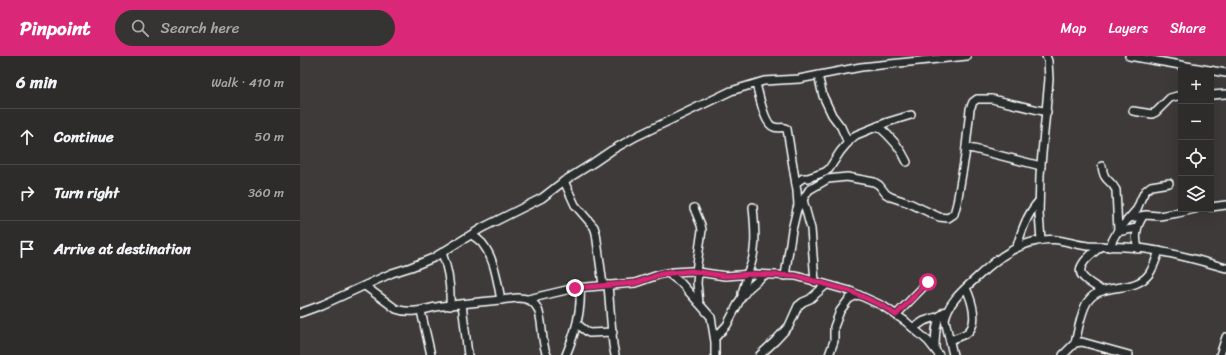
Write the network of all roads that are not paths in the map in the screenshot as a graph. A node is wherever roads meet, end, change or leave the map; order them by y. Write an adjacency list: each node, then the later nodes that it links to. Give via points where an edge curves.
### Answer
1 (967, 56): 5 (street, via 861,67)
2 (1046, 56): 11 (street, via 1049,79)
3 (1129, 56): 4 (street)
4 (1226, 73)
5 (818, 75): 6 (street); 14 (street, via 823,96 832,115 842,127)
6 (756, 84): 19 (street, via 725,94 637,136); 20 (street, via 762,108 770,125 774,128 787,129)
7 (1226, 94): 8 (street)
8 (1214, 95)
9 (1178, 96): 10 (street, via 1170,98 1152,114)
10 (1133, 111)
11 (1047, 112): 15 (street, via 992,99 977,99 972,102 970,110); 17 (street)
12 (911, 115): 13 (street)
13 (878, 126): 14 (street, via 856,135); 16 (street, via 904,154)
14 (848, 143): 20 (street, via 829,169)
15 (966, 148): 17 (street); 22 (street, via 956,210 948,218 939,217 891,197 874,182 847,177 828,179 810,190)
16 (907, 162)
17 (1041, 166): 23 (street)
18 (1102, 166): 33 (street, via 1104,177 1116,190)
19 (564, 181): 34 (street, via 542,198); 49 (street, via 575,205 594,227)
20 (796, 183): 28 (street)
21 (1169, 183): 31 (street, via 1151,186)
22 (803, 200): 28 (street); 47 (street, via 811,229)
23 (1039, 201): 35 (street); 36 (street, via 1030,212)
24 (1226, 206): 26 (street)
25 (753, 207): 44 (street, via 754,250)
26 (1214, 207)
27 (694, 208): 42 (street, via 702,230)
28 (796, 209): 46 (street)
29 (1182, 212): 30 (street)
30 (1143, 216): 31 (street); 32 (street)
31 (1130, 218): 33 (street)
32 (1137, 228): 33 (street); 38 (street)
33 (1118, 231): 37 (street)
34 (472, 235): 40 (street); 58 (street, via 481,242 493,265)
35 (1041, 240): 36 (street); 37 (street)
36 (1017, 246): 53 (street, via 998,258)
37 (1105, 247): 38 (street); 54 (street, via 1087,258 1081,268 1083,278)
38 (1138, 248): 39 (street)
39 (1159, 251): 41 (street); 54 (street, via 1148,275 1142,281 1132,286)
40 (442, 253): 50 (street); 61 (street, via 448,268)
41 (1226, 268)
42 (697, 271): 43 (street); 44 (street, via 725,276); 59 (street)
43 (668, 273): 49 (street, via 636,283); 59 (street)
44 (747, 274): 45 (street); 56 (street)
45 (764, 275): 46 (street); 56 (street)
46 (785, 276): 47 (street, via 796,276)
47 (815, 282): 51 (street)
48 (928, 282): 65 (street)
49 (606, 285): 52 (street); 69 (street)
50 (365, 286): 62 (street, via 396,309); 64 (street)
51 (826, 286): 55 (street); 81 (street, via 798,306 789,326)
52 (580, 288): 57 (street); 67 (street, via 581,305)
53 (966, 288): 63 (street); 72 (street, via 973,306 971,329)
54 (1102, 291): 73 (street, via 1088,301)
55 (857, 295): 65 (street, via 883,306); 82 (street, via 849,299 840,311)
56 (742, 297): 71 (street, via 727,324)
57 (528, 299): 58 (street); 77 (street, via 539,311)
58 (501, 300): 60 (street)
59 (699, 303): 71 (street, via 711,317)
60 (462, 304): 61 (street); 76 (street)
61 (450, 306): 62 (street)
62 (421, 311): 75 (street)
63 (947, 311): 66 (street); 72 (street, via 945,320)
64 (300, 313)
65 (896, 315): 68 (street)
66 (940, 316): 68 (street, via 924,320); 74 (street, via 936,328)
67 (577, 324): 69 (street, via 589,333); 78 (street)
68 (912, 327): 74 (street)
69 (612, 332): 79 (street)
70 (1226, 337): 86 (street)
71 (715, 338): 80 (street)
72 (950, 340): 83 (street)
73 (1075, 343): 84 (street); 85 (street, via 1082,342)
74 (937, 352)
75 (431, 355)
76 (468, 355)
77 (547, 355)
78 (566, 355)
79 (615, 355)
80 (715, 355)
81 (760, 355)
82 (829, 355)
83 (953, 355)
84 (1063, 355)
85 (1129, 355)
86 (1220, 355)

